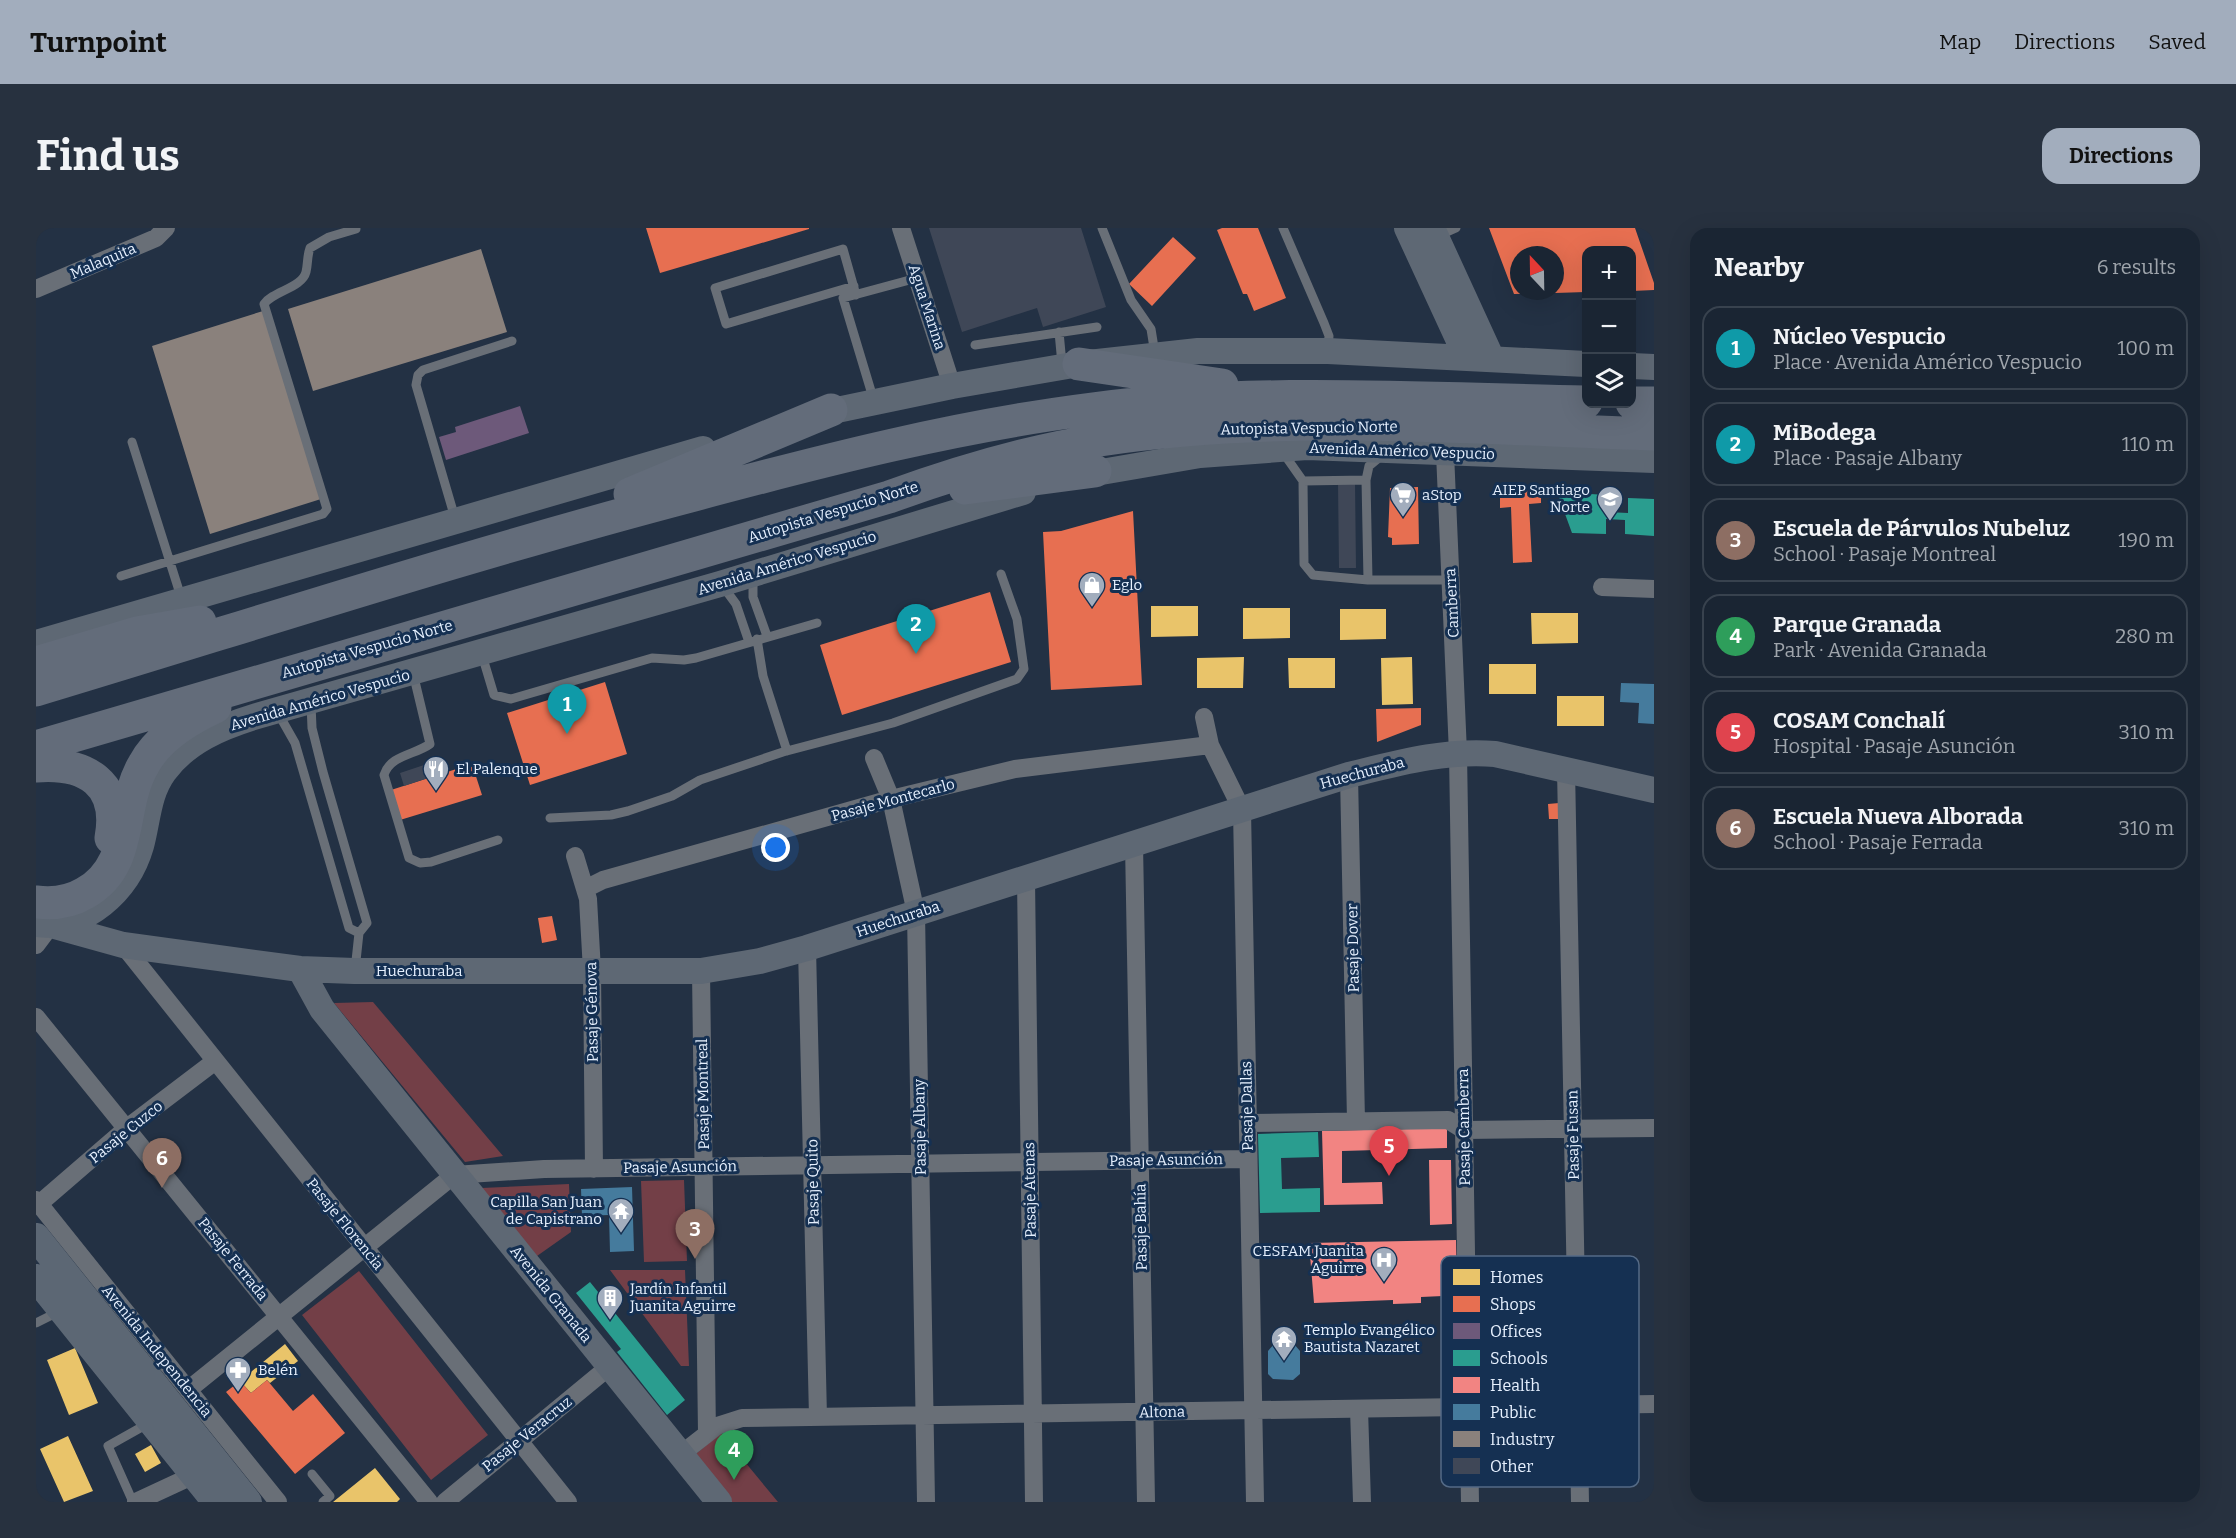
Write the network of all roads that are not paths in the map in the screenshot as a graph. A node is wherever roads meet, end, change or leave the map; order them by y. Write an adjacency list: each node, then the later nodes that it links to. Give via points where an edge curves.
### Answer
1 (166, 228): 9 (street, Malaquita, via 156,238)
2 (901, 228): 8 (street, Agua Marina)
3 (1102, 228): 16 (lane, via 1131,300 1151,329)
4 (1282, 228): 15 (lane, via 1327,329)
5 (1407, 228): 17 (main road)
6 (356, 229): 41 (lane, via 310,248 301,280 264,304 327,509 323,514)
7 (1441, 231): 17 (main road)
8 (917, 278): 10 (lane); 22 (street, Agua Marina)
9 (36, 289)
10 (855, 290): 10 (lane, via 843,249 716,288 726,324); 24 (lane, via 843,298)
11 (1097, 327): 12 (lane)
12 (1059, 332): 14 (lane); 19 (lane)
13 (512, 341): 39 (lane, via 423,370 418,375 416,385)
14 (975, 345)
15 (1328, 351): 16 (main road); 17 (main road)
16 (1155, 354): 19 (main road)
17 (1480, 358): 18 (main road)
18 (1582, 364)
19 (1071, 365): 22 (main road); 23 (highway)
20 (1636, 366): 21 (main road)
21 (1654, 367)
22 (952, 386): 24 (main road)
23 (1298, 396): 25 (highway, Autopista Vespucio Norte); 40 (highway, Autopista Vespucio Norte, via 1095,408 927,437 801,466)
24 (874, 401): 28 (main road)
25 (1582, 402)
26 (1636, 403): 27 (highway)
27 (1654, 403)
28 (831, 410): 39 (main road); 40 (highway)
29 (1654, 434): 38 (highway, Autopista Vespucio Norte, via 1351,424 1267,425 1164,433 1036,452 957,473)
30 (132, 442): 41 (lane)
31 (1278, 449): 32 (main road, Avenida Américo Vespucio); 35 (main road, Avenida Américo Vespucio, via 1200,455); 37 (lane)
32 (1389, 449): 33 (main road, Avenida Américo Vespucio); 36 (lane, via 1369,466)
33 (1445, 453): 34 (main road, Avenida Américo Vespucio); 46 (street, Camberra)
34 (1654, 460)
35 (1095, 471): 38 (highway); 42 (main road, Avenida Américo Vespucio)
36 (1366, 480): 37 (lane); 45 (lane)
37 (1303, 481): 45 (lane, via 1304,564 1313,575)
38 (889, 497): 59 (highway, Autopista Vespucio Norte)
39 (456, 522): 50 (main road)
40 (498, 550): 51 (highway, Autopista Vespucio Norte)
41 (170, 561): 44 (lane); 50 (lane)
42 (753, 574): 47 (main road, Avenida Américo Vespucio); 53 (lane, via 753,597)
43 (1001, 574): 66 (lane, via 1017,619 1023,674 1017,679 893,723)
44 (121, 576)
45 (1368, 580): 46 (lane)
46 (1451, 580): 67 (street, Camberra)
47 (720, 584): 54 (lane, via 736,604); 56 (main road, Avenida Américo Vespucio)
48 (1602, 587): 49 (street)
49 (1654, 589)
50 (182, 602): 55 (main road)
51 (315, 606): 57 (highway, via 137,633); 60 (highway, Autopista Vespucio Norte)
52 (817, 623): 53 (lane)
53 (767, 636): 54 (lane)
54 (753, 641): 56 (lane, via 684,660 652,658 511,699 494,695); 66 (lane)
55 (36, 643)
56 (481, 653): 58 (main road, Avenida Américo Vespucio)
57 (36, 663)
58 (413, 673): 61 (main road, Avenida Américo Vespucio); 76 (lane, via 430,744 389,764 384,776 409,858 431,862)
59 (275, 676): 65 (highway, Autopista Vespucio Norte); 84 (highway, via 194,718 154,750 137,776 120,852 103,880)
60 (36, 690)
61 (311, 701): 62 (main road, Avenida Américo Vespucio); 85 (lane, via 312,728 323,772 367,923)
62 (277, 711): 82 (main road, Avenida Américo Vespucio, via 211,733 172,763 152,796 137,857); 85 (lane, via 295,743 349,928)
63 (1204, 717): 64 (street, Pasaje Dallas)
64 (1210, 745): 73 (street, Pasaje Montecarlo, via 1015,769); 74 (street, Pasaje Dallas)
65 (36, 747)
66 (787, 751): 75 (lane, via 700,780 672,796 627,811)
67 (1458, 753): 70 (main road, Huechuraba, via 1495,754); 71 (main road, Huechuraba); 100 (street, Pasaje Camberra)
68 (874, 758): 73 (street, Pasaje Albany)
69 (36, 766): 80 (highway, via 67,766 93,777 106,792 113,820 109,847 90,873 62,886)
70 (1566, 769): 72 (main road, Huechuraba); 99 (street, Pasaje Fusan)
71 (1349, 775): 74 (main road, Huechuraba); 95 (street, Pasaje Dover)
72 (1654, 790)
73 (891, 799): 81 (street, Pasaje Montecarlo, via 603,880); 83 (street, Pasaje Albany)
74 (1242, 810): 77 (main road, Huechuraba); 96 (street, Pasaje Dallas)
75 (550, 818)
76 (498, 840)
77 (1134, 844): 79 (main road, Huechuraba); 102 (street, Pasaje Bahía)
78 (576, 856): 81 (street, Pasaje Génova)
79 (1026, 879): 83 (main road, Huechuraba); 103 (street, Pasaje Atenas)
80 (36, 887)
81 (585, 889): 91 (street, Pasaje Génova)
82 (113, 896): 84 (main road, Avenida Américo Vespucio, via 86,915); 87 (main road, via 110,912)
83 (916, 913): 88 (main road, Huechuraba); 104 (street, Pasaje Albany)
84 (41, 917): 86 (street); 87 (main road, Huechuraba)
85 (358, 933): 92 (lane)
86 (36, 945)
87 (123, 945): 89 (main road, Huechuraba); 94 (street, Pasaje Florencia)
88 (807, 948): 90 (main road, Huechuraba, via 760,961); 105 (street, Pasaje Quito)
89 (300, 969): 92 (main road, Huechuraba); 108 (main road, Avenida Granada, via 322,1009)
90 (701, 970): 91 (main road, Huechuraba); 106 (street, Pasaje Montreal)
91 (592, 971): 92 (main road, Huechuraba); 107 (street, Pasaje Génova)
92 (354, 972)
93 (36, 1017): 97 (street, Pasaje Ferrada)
94 (214, 1062): 97 (street, Pasaje Cuzco); 111 (street, Pasaje Florencia)
95 (1356, 1121): 96 (street); 100 (street, via 1448,1120)
96 (1248, 1123): 101 (street, Pasaje Dallas)
97 (127, 1128): 109 (street, Pasaje Cuzco); 116 (street, Pasaje Ferrada)
98 (1654, 1128): 99 (street)
99 (1573, 1129): 100 (street); 113 (street, Pasaje Fusan)
100 (1464, 1131): 112 (street, Pasaje Camberra)
101 (1248, 1159): 102 (street, Pasaje Asunción); 124 (street, Pasaje Dallas)
102 (1140, 1161): 103 (street, Pasaje Asunción); 125 (street, Pasaje Bahía)
103 (1030, 1162): 104 (street, Pasaje Asunción); 126 (street, Pasaje Atenas)
104 (921, 1164): 105 (street, Pasaje Asunción); 127 (street, Pasaje Albany)
105 (812, 1166): 106 (street, Pasaje Asunción); 128 (street, Pasaje Quito)
106 (704, 1167): 107 (street, Pasaje Asunción); 130 (street, Pasaje Montreal)
107 (594, 1169): 108 (street, Pasaje Asunción)
108 (454, 1175): 111 (street); 118 (main road, Avenida Granada)
109 (38, 1202): 119 (street, Avenida Independencia)
110 (36, 1237): 139 (main road, Avenida Independencia)
111 (365, 1249): 116 (street); 131 (street, Pasaje Florencia)
112 (1466, 1256)
113 (1575, 1256)
114 (36, 1278): 115 (main road)
115 (62, 1310): 117 (lane); 129 (main road)
116 (280, 1317): 119 (street); 142 (street, Pasaje Ferrada)
117 (36, 1323)
118 (610, 1366): 131 (street, Pasaje Veracruz); 132 (main road, Avenida Granada)
119 (188, 1390): 140 (street, Avenida Independencia)
120 (1639, 1404): 121 (street, Altona)
121 (1654, 1404)
122 (1441, 1407): 123 (street, Altona)
123 (1359, 1409): 124 (street, Altona); 150 (street)
124 (1253, 1410): 125 (street, Altona); 149 (street, Pasaje Dallas)
125 (1144, 1412): 126 (street, Altona); 148 (street, Pasaje Bahía)
126 (1033, 1414): 127 (street, Altona); 147 (street, Pasaje Atenas)
127 (925, 1415): 128 (street, Altona); 146 (street, Pasaje Albany)
128 (818, 1417): 130 (street, Altona, via 742,1418 725,1422)
129 (151, 1422): 134 (main road); 137 (lane, via 108,1446)
130 (707, 1434): 132 (street, Altona)
131 (519, 1441): 143 (street, Pasaje Veracruz); 144 (street, Pasaje Florencia)
132 (681, 1455): 145 (main road, Avenida Granada)
133 (312, 1474): 141 (lane, via 330,1496)
134 (194, 1475): 137 (street); 138 (main road)
135 (1470, 1487): 151 (street, Pasaje Camberra)
136 (1580, 1487): 152 (street, Pasaje Fusan)
137 (135, 1502)
138 (216, 1502)
139 (248, 1502)
140 (278, 1502)
141 (323, 1502)
142 (429, 1502)
143 (445, 1502)
144 (568, 1502)
145 (719, 1502)
146 (926, 1502)
147 (1034, 1502)
148 (1146, 1502)
149 (1255, 1502)
150 (1362, 1502)
151 (1470, 1502)
152 (1580, 1502)

